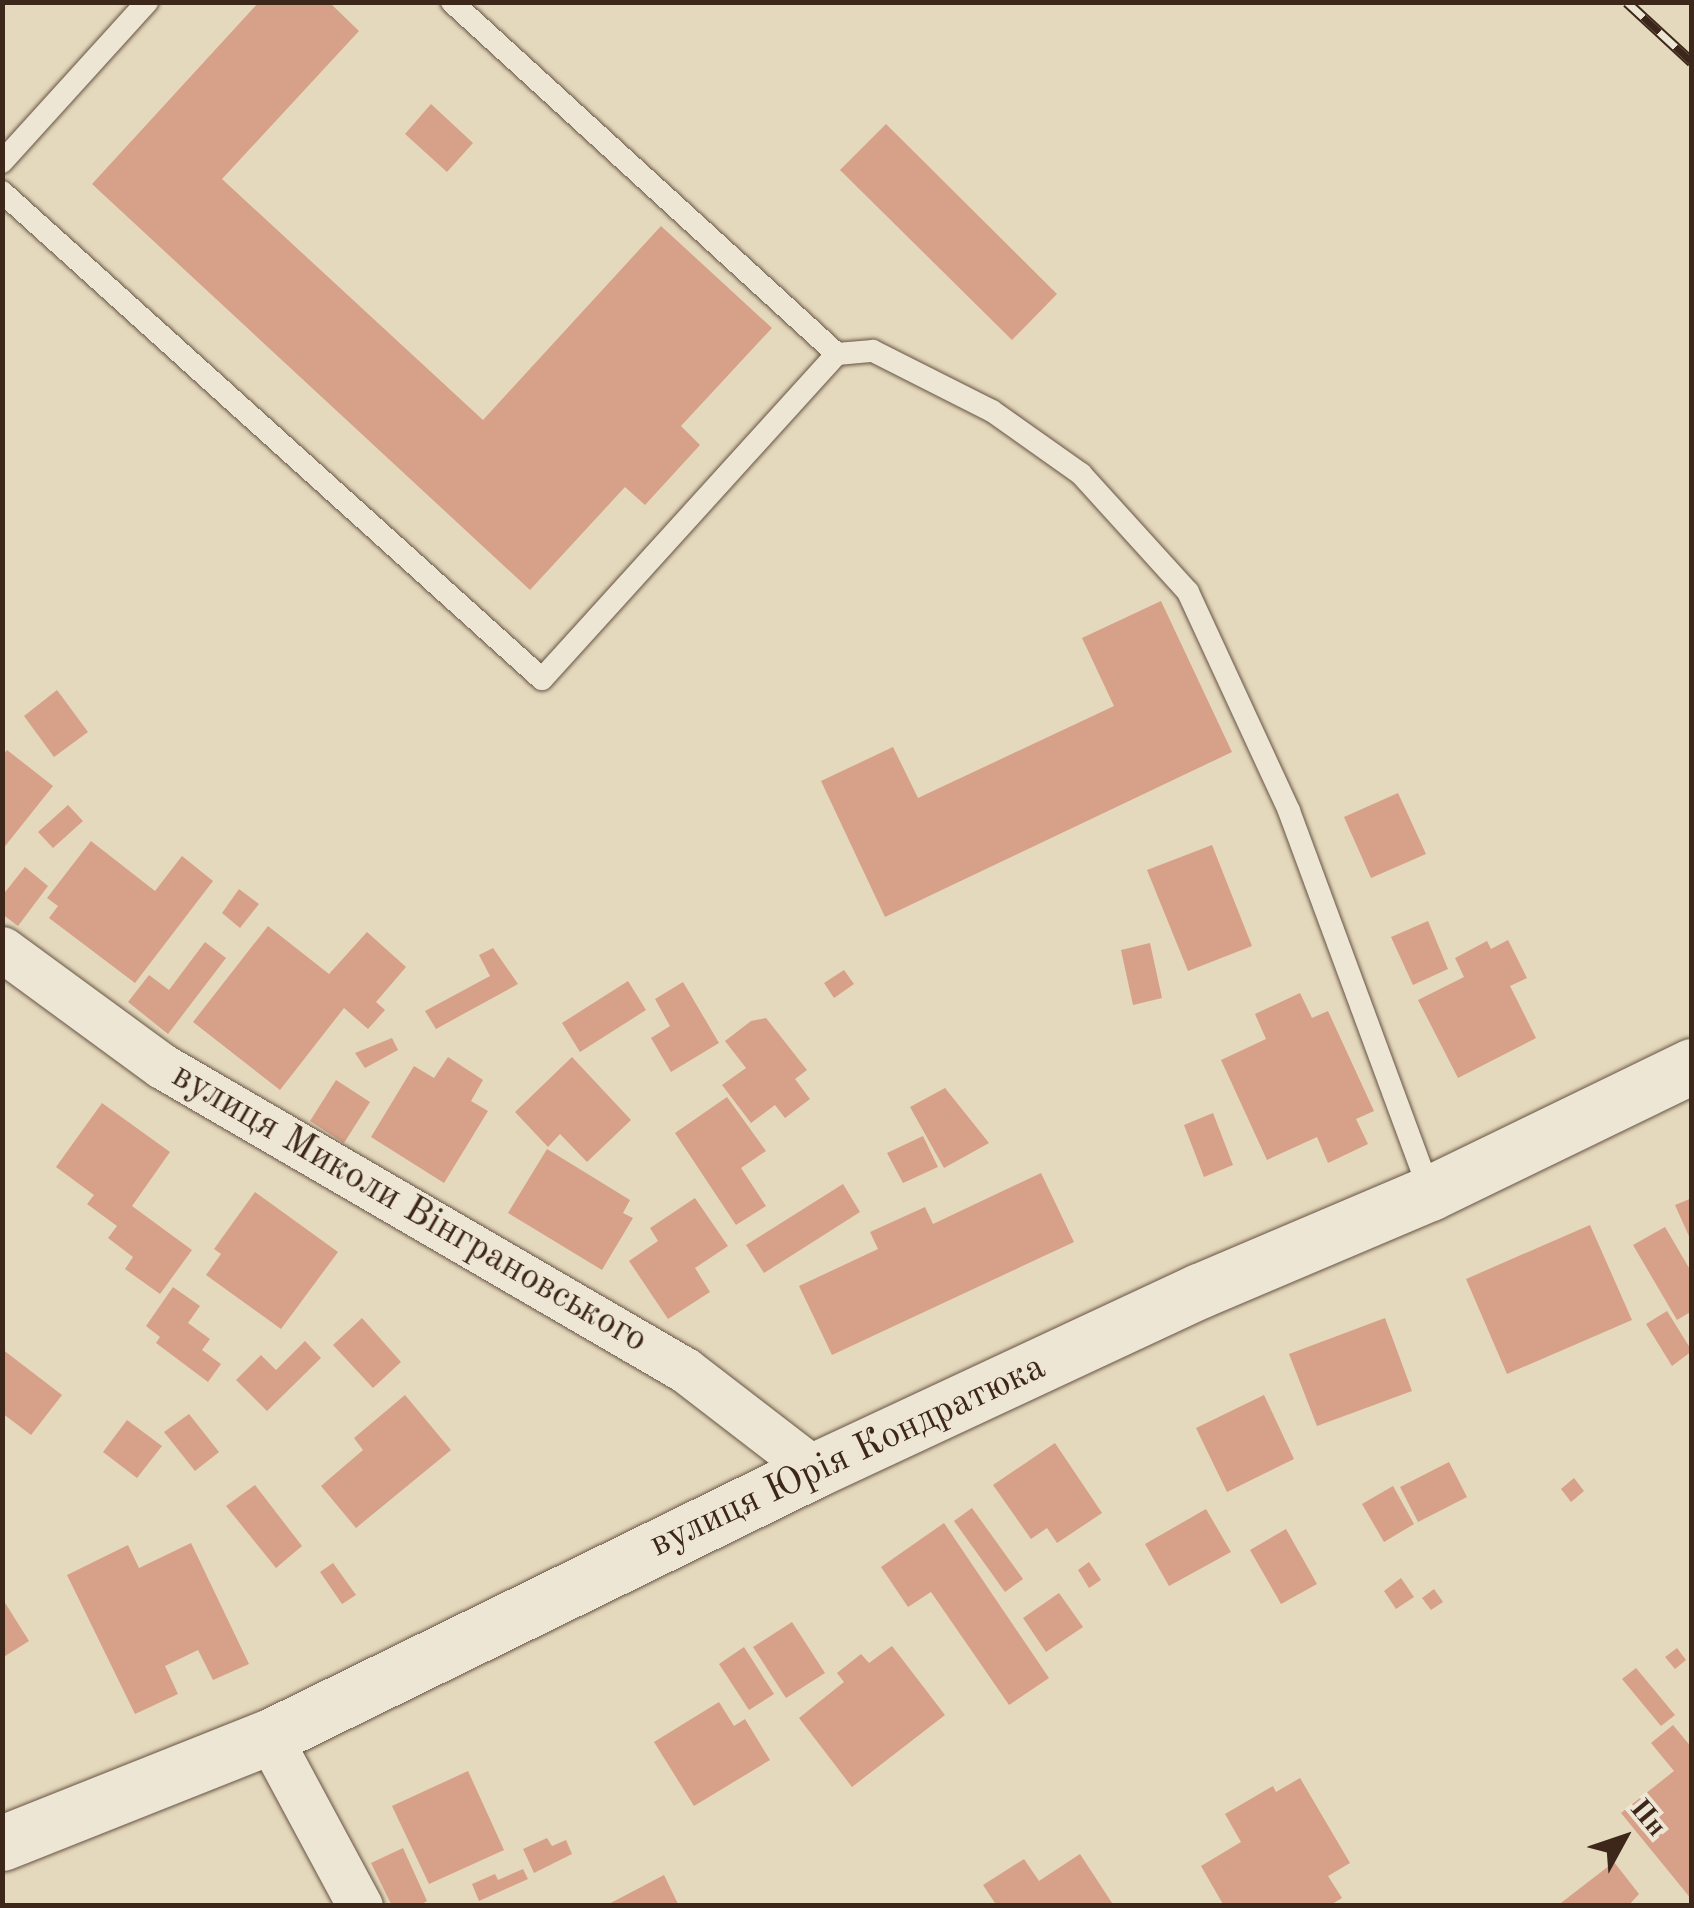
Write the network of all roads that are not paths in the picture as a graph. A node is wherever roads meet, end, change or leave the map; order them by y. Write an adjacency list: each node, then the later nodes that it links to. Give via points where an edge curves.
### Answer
1 (147, 2): 3 (lane)
2 (452, 2): 5 (lane)
3 (2, 162)
4 (2, 192): 5 (lane, via 542,678)
5 (838, 354): 8 (lane, via 873,351 992,411 1080,474 1188,592 1289,812)
6 (2, 949): 9 (street, вулиця Миколи Вінграновського, via 162,1066 685,1370)
7 (1692, 1066): 8 (street, вулиця Юрія Кондратюка)
8 (1430, 1193): 9 (street, вулиця Юрія Кондратюка, via 1199,1291)
9 (815, 1470): 10 (street, вулиця Юрія Кондратюка)
10 (269, 1737): 11 (street, вулиця Юрія Кондратюка); 12 (street)
11 (2, 1843)
12 (360, 1906)

